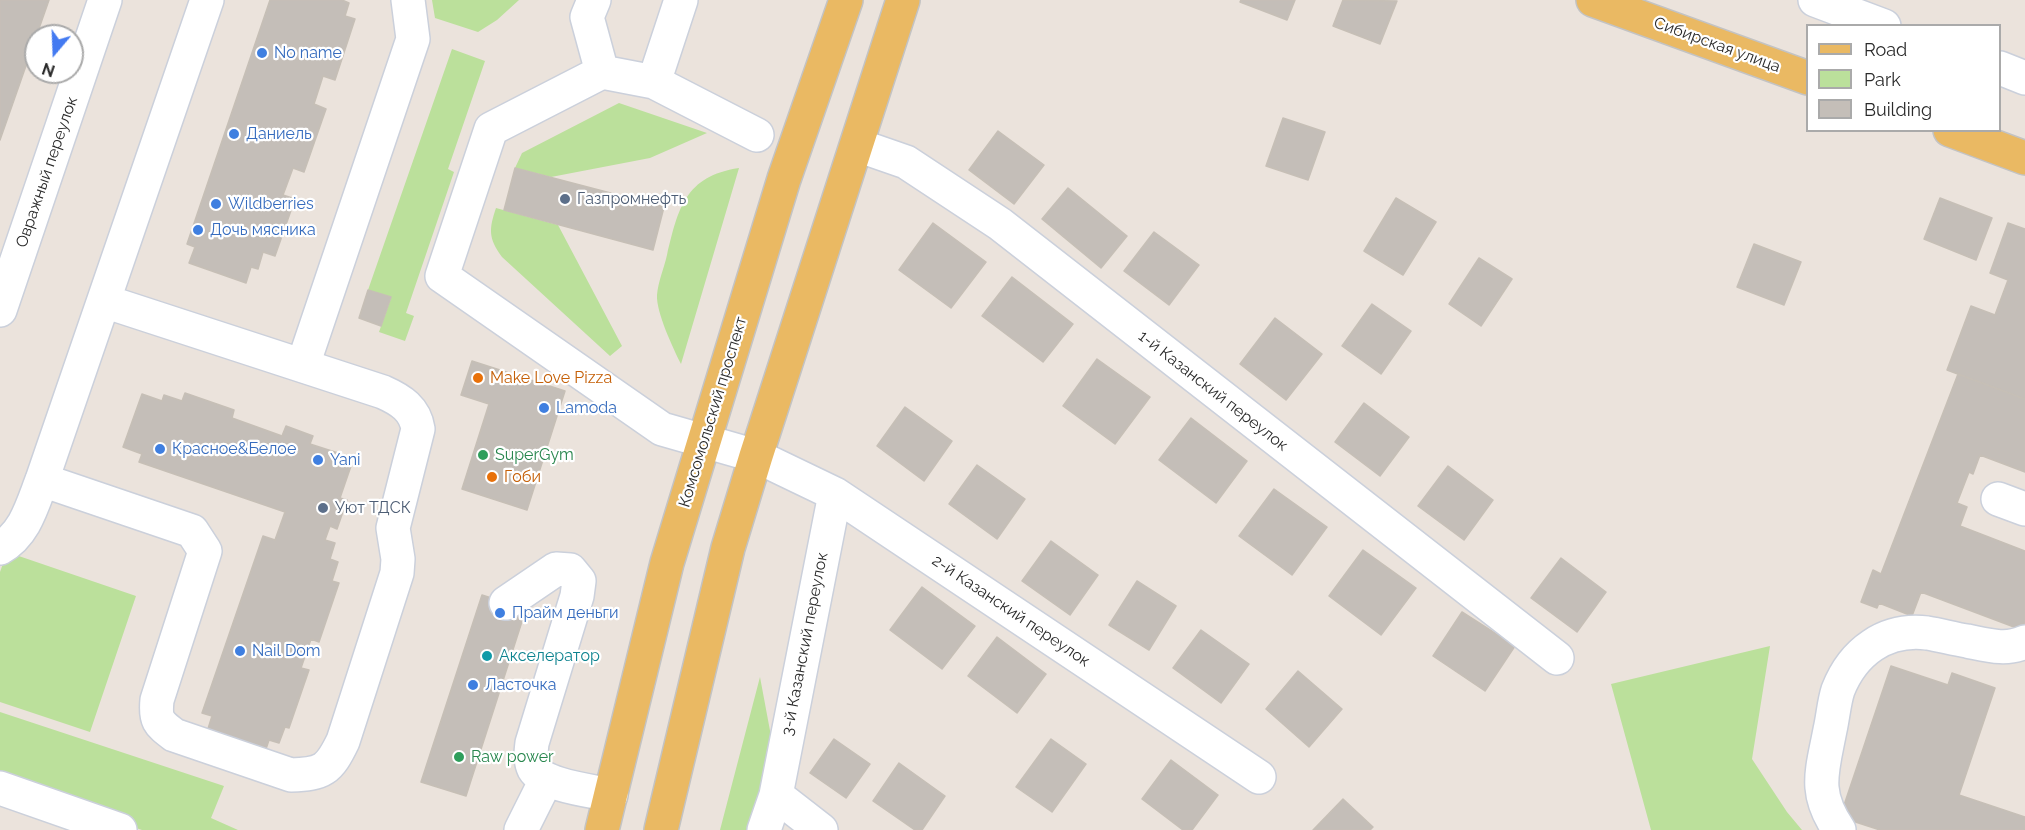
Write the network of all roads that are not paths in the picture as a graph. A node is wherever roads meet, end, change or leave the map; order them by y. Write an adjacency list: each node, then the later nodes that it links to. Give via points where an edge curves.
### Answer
1 (105, 0): 21 (street, Овражный переулок)
2 (207, 0): 20 (street)
3 (408, 0): 22 (street, via 413,39)
4 (594, 0): 12 (street, via 587,17)
5 (681, 0): 15 (street)
6 (846, 0): 23 (main road, Комсомольский проспект, via 784,179)
7 (903, 0): 18 (main road)
8 (1593, 0): 13 (main road, Сибирская улица)
9 (1815, 0): 10 (street)
10 (1879, 24)
11 (2001, 68): 14 (street)
12 (602, 72): 15 (street); 23 (street, 2-й Казанский переулок, via 491,129 442,276 662,429)
13 (1806, 77)
14 (2025, 78)
15 (654, 82): 17 (street)
16 (1955, 132): 19 (main road)
17 (757, 135)
18 (857, 145): 24 (main road); 30 (street, 1-й Казанский переулок, via 906,162 1000,224)
19 (2025, 158)
20 (104, 301): 22 (street); 25 (street)
21 (0, 310)
22 (303, 365): 25 (street, via 396,397 416,417 418,429 393,528 397,573 343,741 325,770 291,775 174,735 161,725 155,714 157,700 205,551 192,531)
23 (704, 442): 24 (street, 2-й Казанский переулок); 34 (main road, Комсомольский проспект, via 668,563)
24 (756, 456): 26 (street, 2-й Казанский переулок); 39 (main road, via 728,548)
25 (42, 480): 27 (street, via 27,520 10,542)
26 (835, 494): 31 (street, 2-й Казанский переулок); 35 (street, 3-й Казанский переулок)
27 (0, 548)
28 (506, 603): 32 (street, via 556,569 570,570 579,581 532,743 533,769)
29 (2025, 642): 42 (street, via 2014,647 1993,646 1926,633 1904,633 1869,646 1857,658 1838,692 1821,781 1823,802)
30 (1557, 658)
31 (1259, 777)
32 (546, 780): 34 (street); 37 (street)
33 (0, 788): 36 (street)
34 (611, 795): 38 (main road, Комсомольский проспект)
35 (776, 795): 40 (street, 3-й Казанский переулок); 41 (street)
36 (120, 830)
37 (521, 830)
38 (602, 830)
39 (661, 830)
40 (764, 830)
41 (821, 830)
42 (1839, 830)

